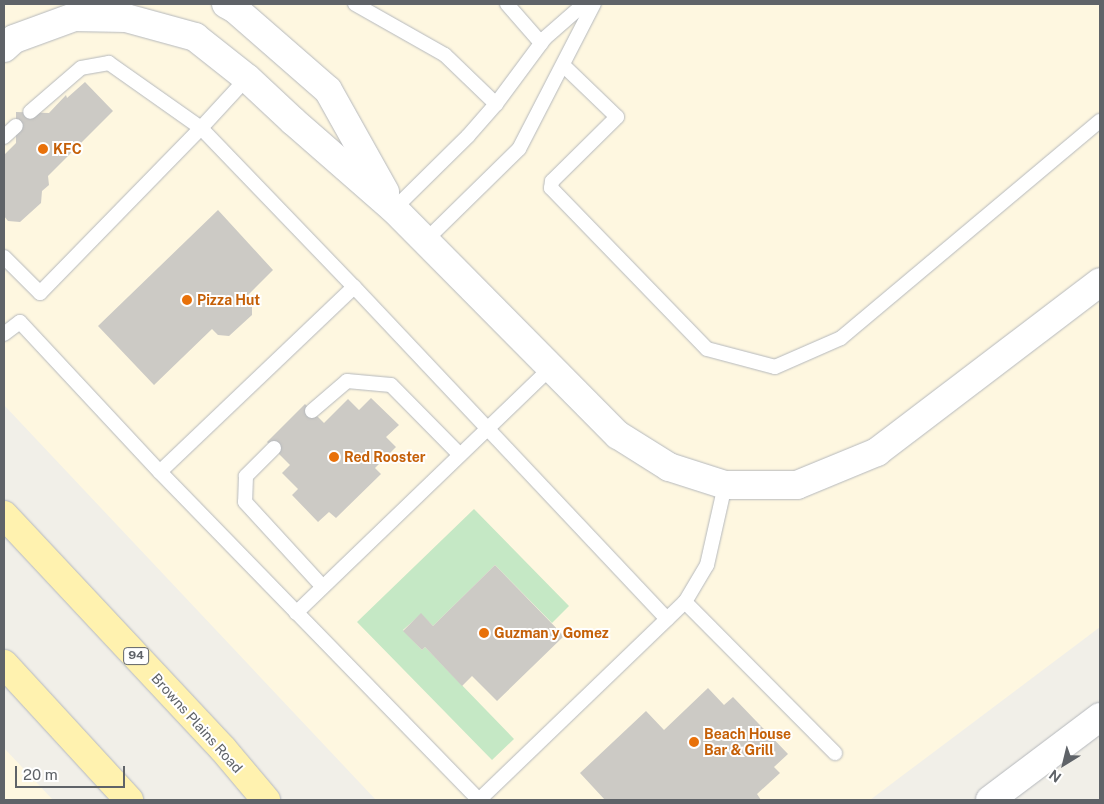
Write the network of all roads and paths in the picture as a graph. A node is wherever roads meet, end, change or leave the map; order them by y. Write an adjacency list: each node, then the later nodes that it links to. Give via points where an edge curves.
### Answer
1 (226, 4): 17 (street, via 328,90)
2 (355, 4): 11 (lane, via 445,55)
3 (507, 4): 7 (lane)
4 (584, 4): 7 (lane)
5 (594, 4): 9 (lane)
6 (73, 10): 8 (street); 10 (street, via 126,18 195,37)
7 (541, 43): 11 (lane)
8 (4, 48)
9 (563, 65): 13 (lane, via 617,117 552,180 552,188 707,348 775,367 840,338); 18 (lane, via 519,149)
10 (247, 78): 15 (lane); 17 (street)
11 (496, 104): 17 (lane)
12 (30, 112): 15 (lane, via 81,68 109,64)
13 (1100, 121)
14 (16, 126): 16 (lane)
15 (201, 128): 19 (lane, via 40,293); 21 (lane)
16 (4, 137)
17 (394, 209): 18 (street)
18 (426, 240): 23 (street)
19 (4, 257)
20 (1100, 282): 29 (street, via 877,452 797,485)
21 (354, 288): 25 (lane); 28 (lane)
22 (4, 334): 28 (lane, via 20,322)
23 (551, 368): 25 (lane); 29 (street, via 618,435 669,466)
24 (312, 411): 27 (lane, via 347,382 391,385)
25 (488, 429): 27 (lane); 34 (lane)
26 (274, 448): 31 (lane, via 246,476 245,502)
27 (460, 455): 31 (lane)
28 (160, 472): 33 (lane)
29 (725, 485): 32 (lane, via 707,565)
30 (4, 515): 39 (main road, Browns Plains Road / 94)
31 (323, 587): 33 (lane)
32 (685, 602): 34 (lane); 37 (lane)
33 (296, 612): 40 (lane)
34 (667, 618): 40 (lane)
35 (4, 664): 38 (main road)
36 (1100, 717): 41 (street)
37 (835, 753)
38 (129, 800)
39 (266, 800)
40 (479, 800)
41 (990, 800)

